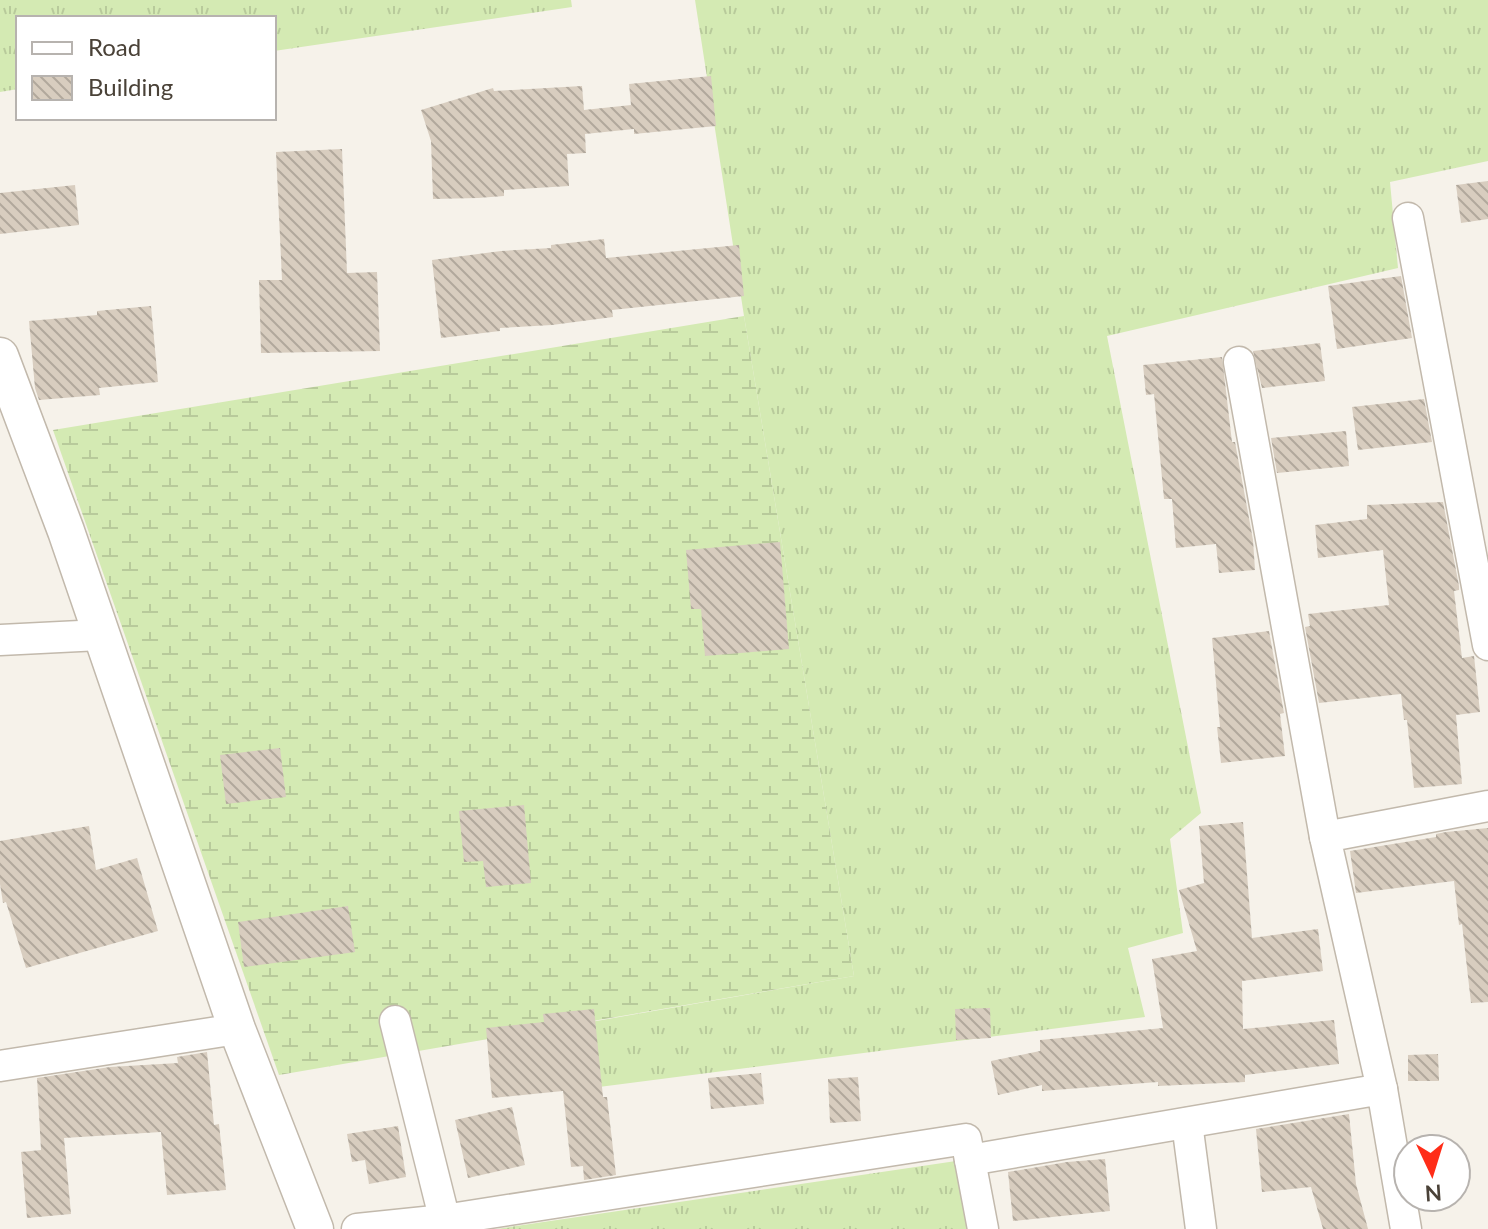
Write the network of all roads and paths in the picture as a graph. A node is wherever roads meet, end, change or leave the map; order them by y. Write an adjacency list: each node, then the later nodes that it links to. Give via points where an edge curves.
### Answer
1 (1408, 218): 6 (street)
2 (0, 356): 4 (street)
3 (1239, 362): 8 (street)
4 (100, 635): 5 (street); 10 (street)
5 (0, 640)
6 (1488, 645)
7 (1488, 806): 8 (street)
8 (1325, 837): 12 (street)
9 (395, 1021): 15 (street)
10 (237, 1029): 11 (street); 16 (street)
11 (0, 1066)
12 (1382, 1089): 13 (street); 20 (street)
13 (1187, 1123): 14 (street); 19 (street)
14 (970, 1160): 15 (street, via 966,1139); 18 (street)
15 (445, 1225): 17 (street)
16 (315, 1229)
17 (357, 1229)
18 (983, 1229)
19 (1201, 1229)
20 (1406, 1229)

